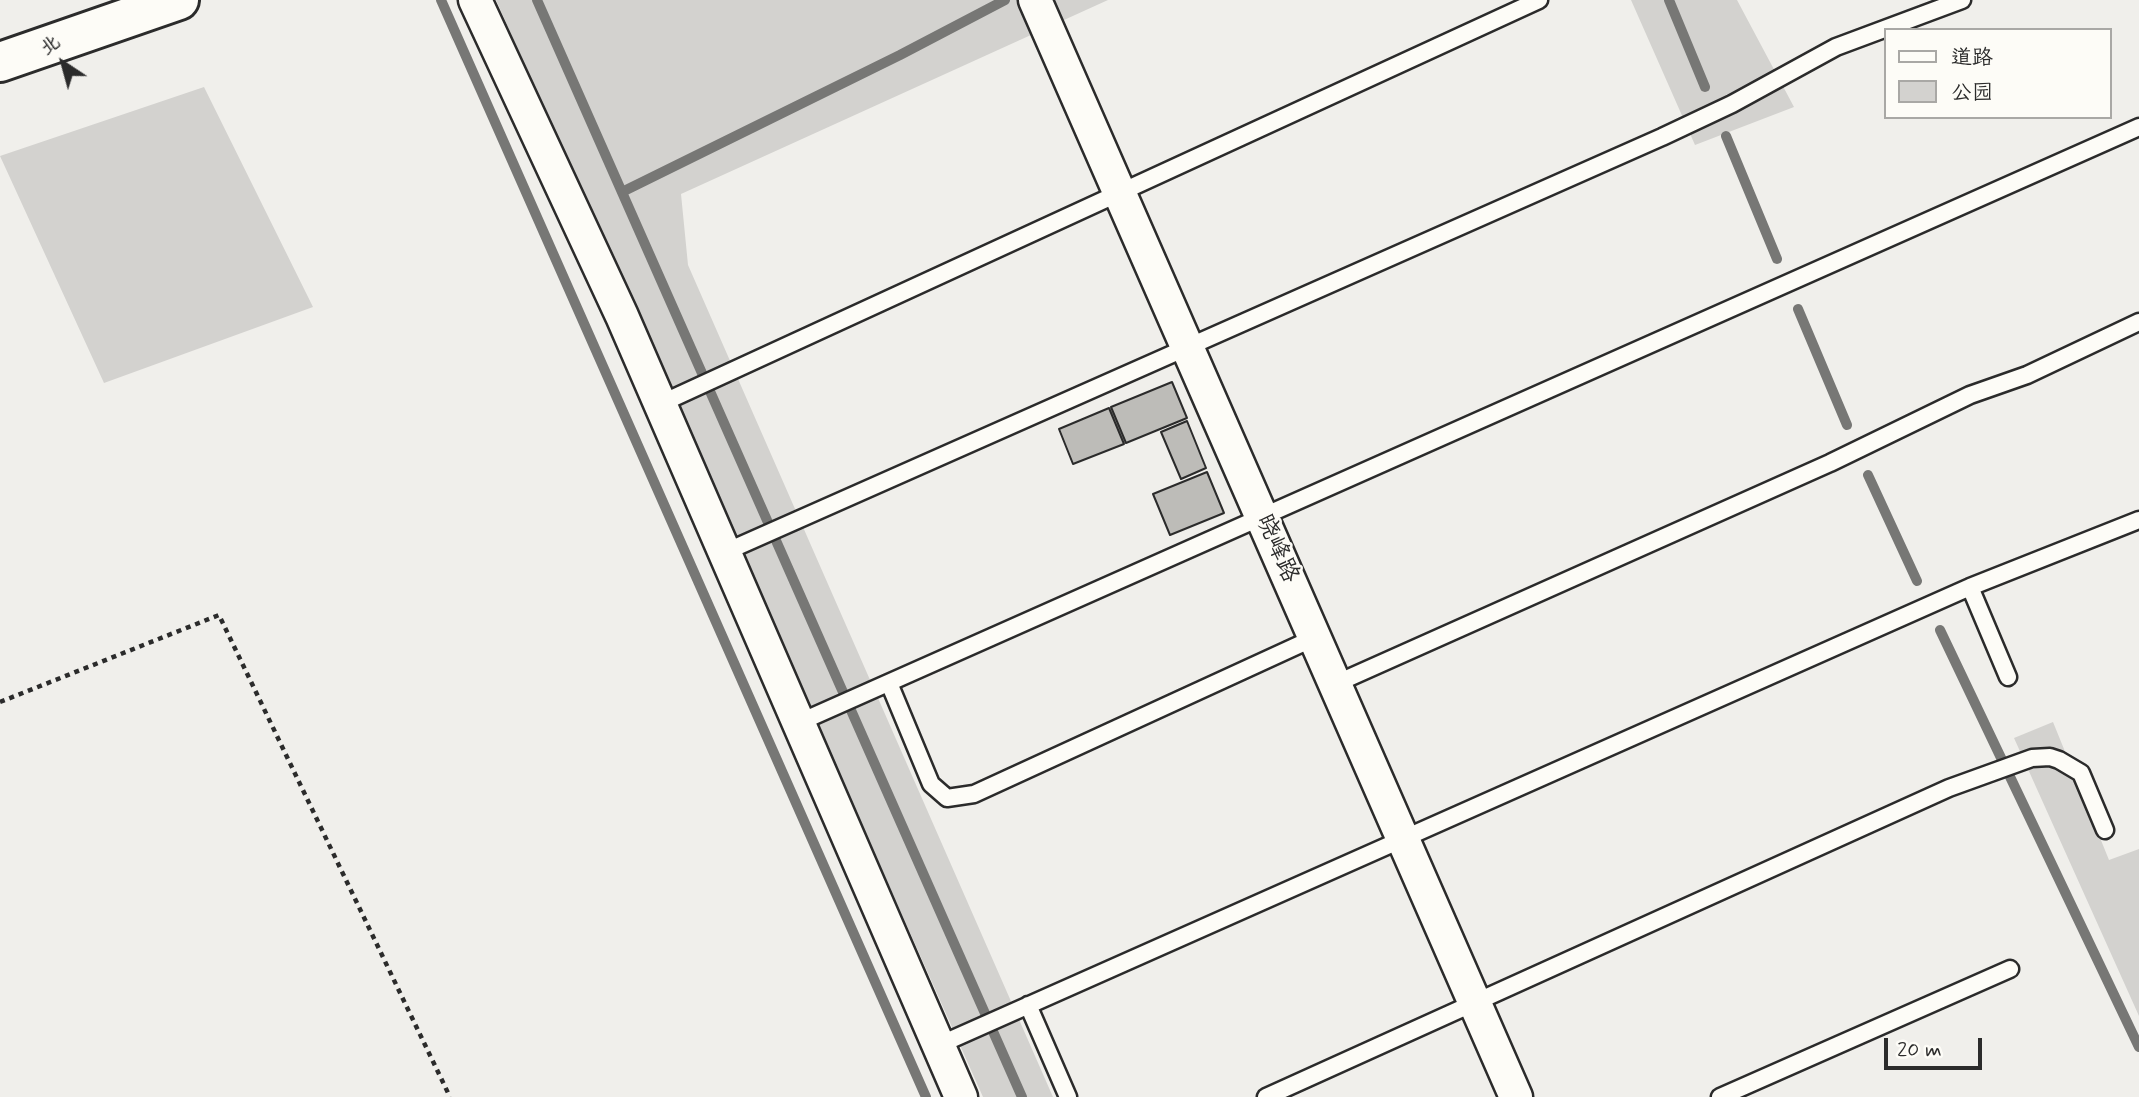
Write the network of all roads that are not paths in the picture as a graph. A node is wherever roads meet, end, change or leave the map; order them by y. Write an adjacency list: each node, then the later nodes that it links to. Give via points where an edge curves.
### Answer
1 (105, 0): 9 (main road)
2 (179, 0): 10 (main road)
3 (475, 0): 15 (street)
4 (1035, 0): 12 (street, 晓峰路)
5 (1539, 0): 12 (lane)
6 (1962, 0): 7 (lane)
7 (1887, 28)
8 (1884, 29): 14 (lane, via 1836,47 1685,126)
9 (0, 36)
10 (0, 62)
11 (2139, 127): 16 (lane)
12 (1119, 193): 14 (street, 晓峰路); 15 (lane)
13 (2139, 322): 23 (lane)
14 (1187, 348): 16 (street, 晓峰路); 18 (lane)
15 (660, 404): 18 (street)
16 (1261, 518): 20 (street, 晓峰路); 22 (lane)
17 (2139, 520): 19 (lane)
18 (723, 553): 24 (street)
19 (1970, 587): 21 (lane); 26 (lane)
20 (1316, 637): 22 (lane, via 974,794 960,796 947,797 931,784); 23 (street, 晓峰路)
21 (2008, 677)
22 (889, 683): 24 (lane)
23 (1335, 684): 26 (street, 晓峰路)
24 (798, 723): 30 (street)
25 (2105, 830): 28 (lane, via 2081,773 2050,757 2032,758 1949,788)
26 (1402, 839): 28 (street, 晓峰路); 29 (lane)
27 (2010, 969): 35 (lane)
28 (1474, 1003): 33 (lane); 34 (street, 晓峰路)
29 (1028, 1005): 30 (lane); 32 (lane)
30 (939, 1045): 31 (street)
31 (961, 1097)
32 (1068, 1097)
33 (1266, 1097)
34 (1516, 1097)
35 (1720, 1097)

